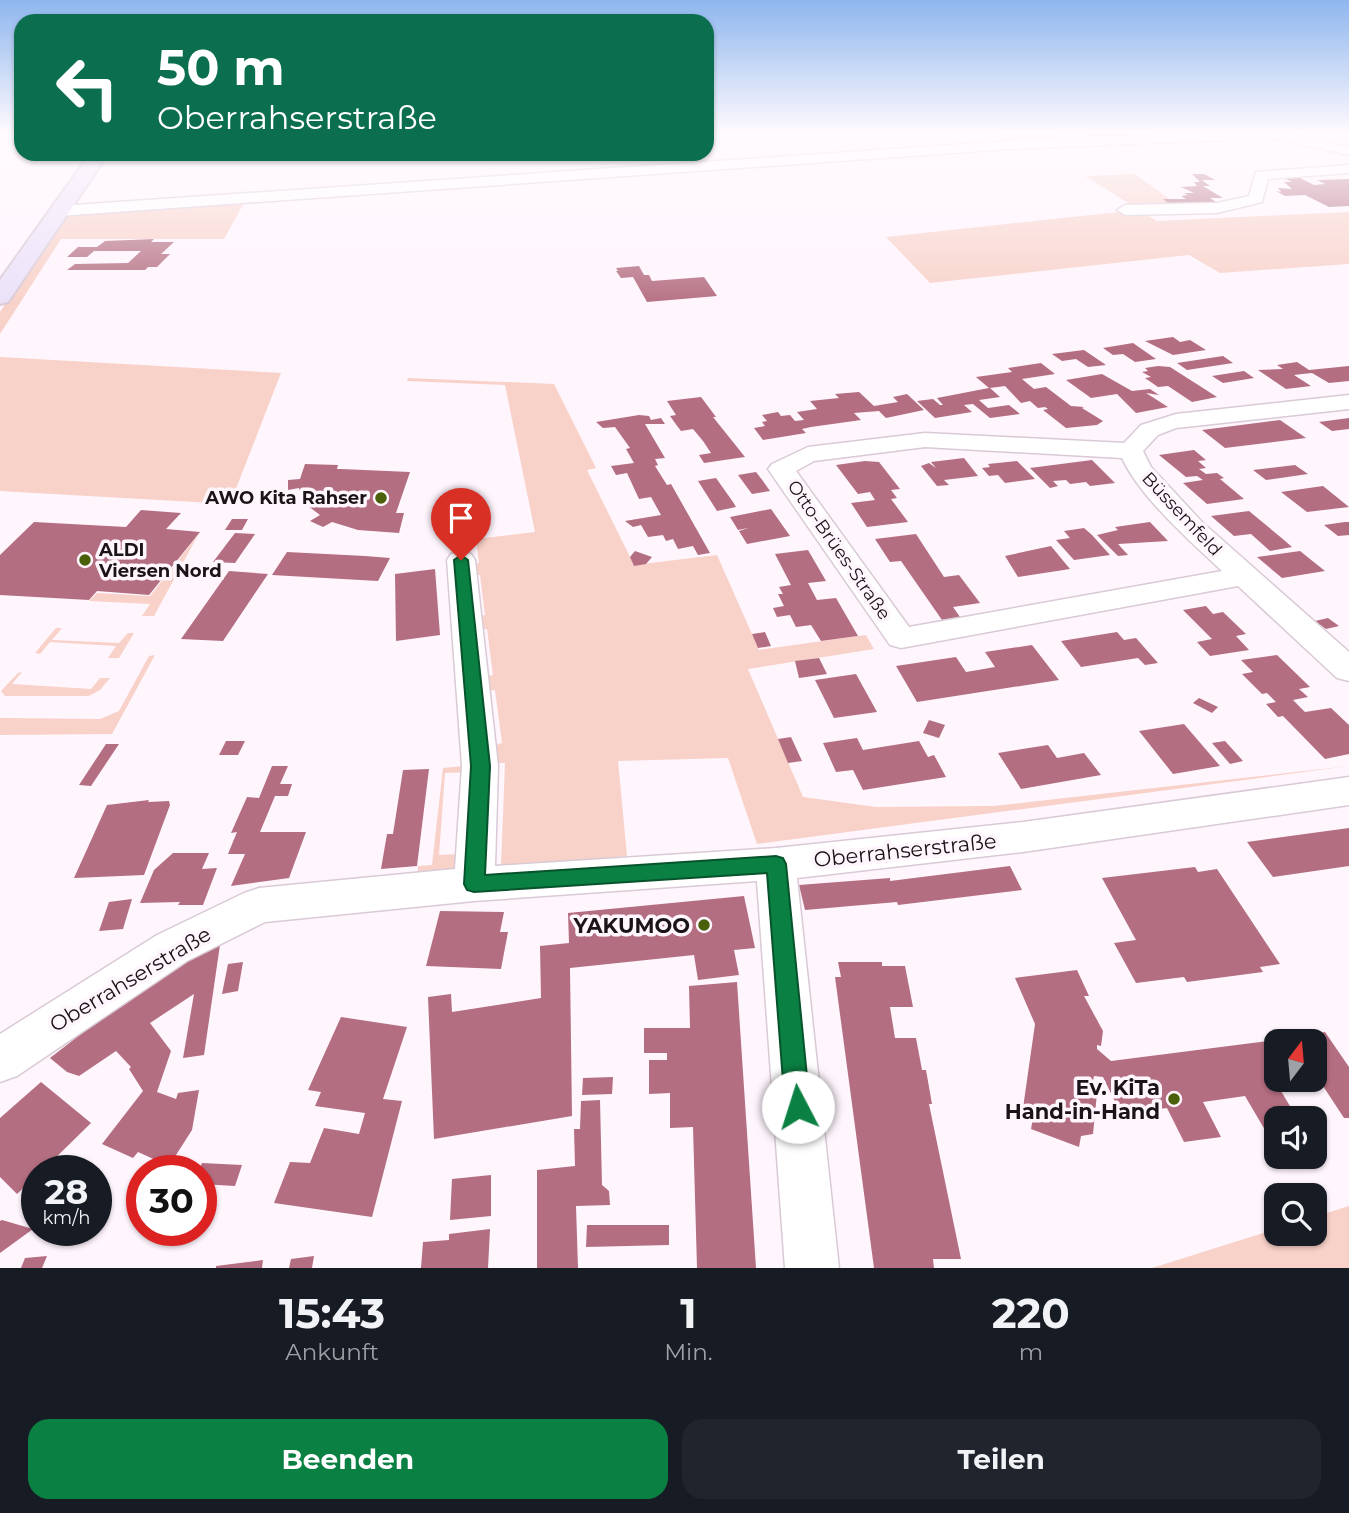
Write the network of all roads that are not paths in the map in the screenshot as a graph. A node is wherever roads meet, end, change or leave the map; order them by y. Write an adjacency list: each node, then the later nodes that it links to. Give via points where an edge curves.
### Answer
1 (74, 190): 5 (main road)
2 (359, 190): 5 (street)
3 (1258, 190): 4 (street, via 1256,199 1217,208)
4 (1125, 210)
5 (59, 211): 6 (main road)
6 (0, 297)
7 (1349, 402): 8 (street, via 1153,426)
8 (1131, 451): 10 (street, Büssemfeld, via 1140,470); 10 (street, Otto-Brües-Straße, via 925,440 808,454 781,469 901,638)
9 (461, 560): 14 (street, via 480,766)
10 (1242, 576): 11 (street, Büssemfeld)
11 (1349, 670)
12 (1349, 792): 13 (street, Oberrahserstraße, via 1023,837)
13 (776, 864): 14 (street, Oberrahserstraße); 16 (street)
14 (474, 884): 15 (street, Oberrahserstraße, via 260,905 172,948)
15 (0, 1060)
16 (812, 1268)

